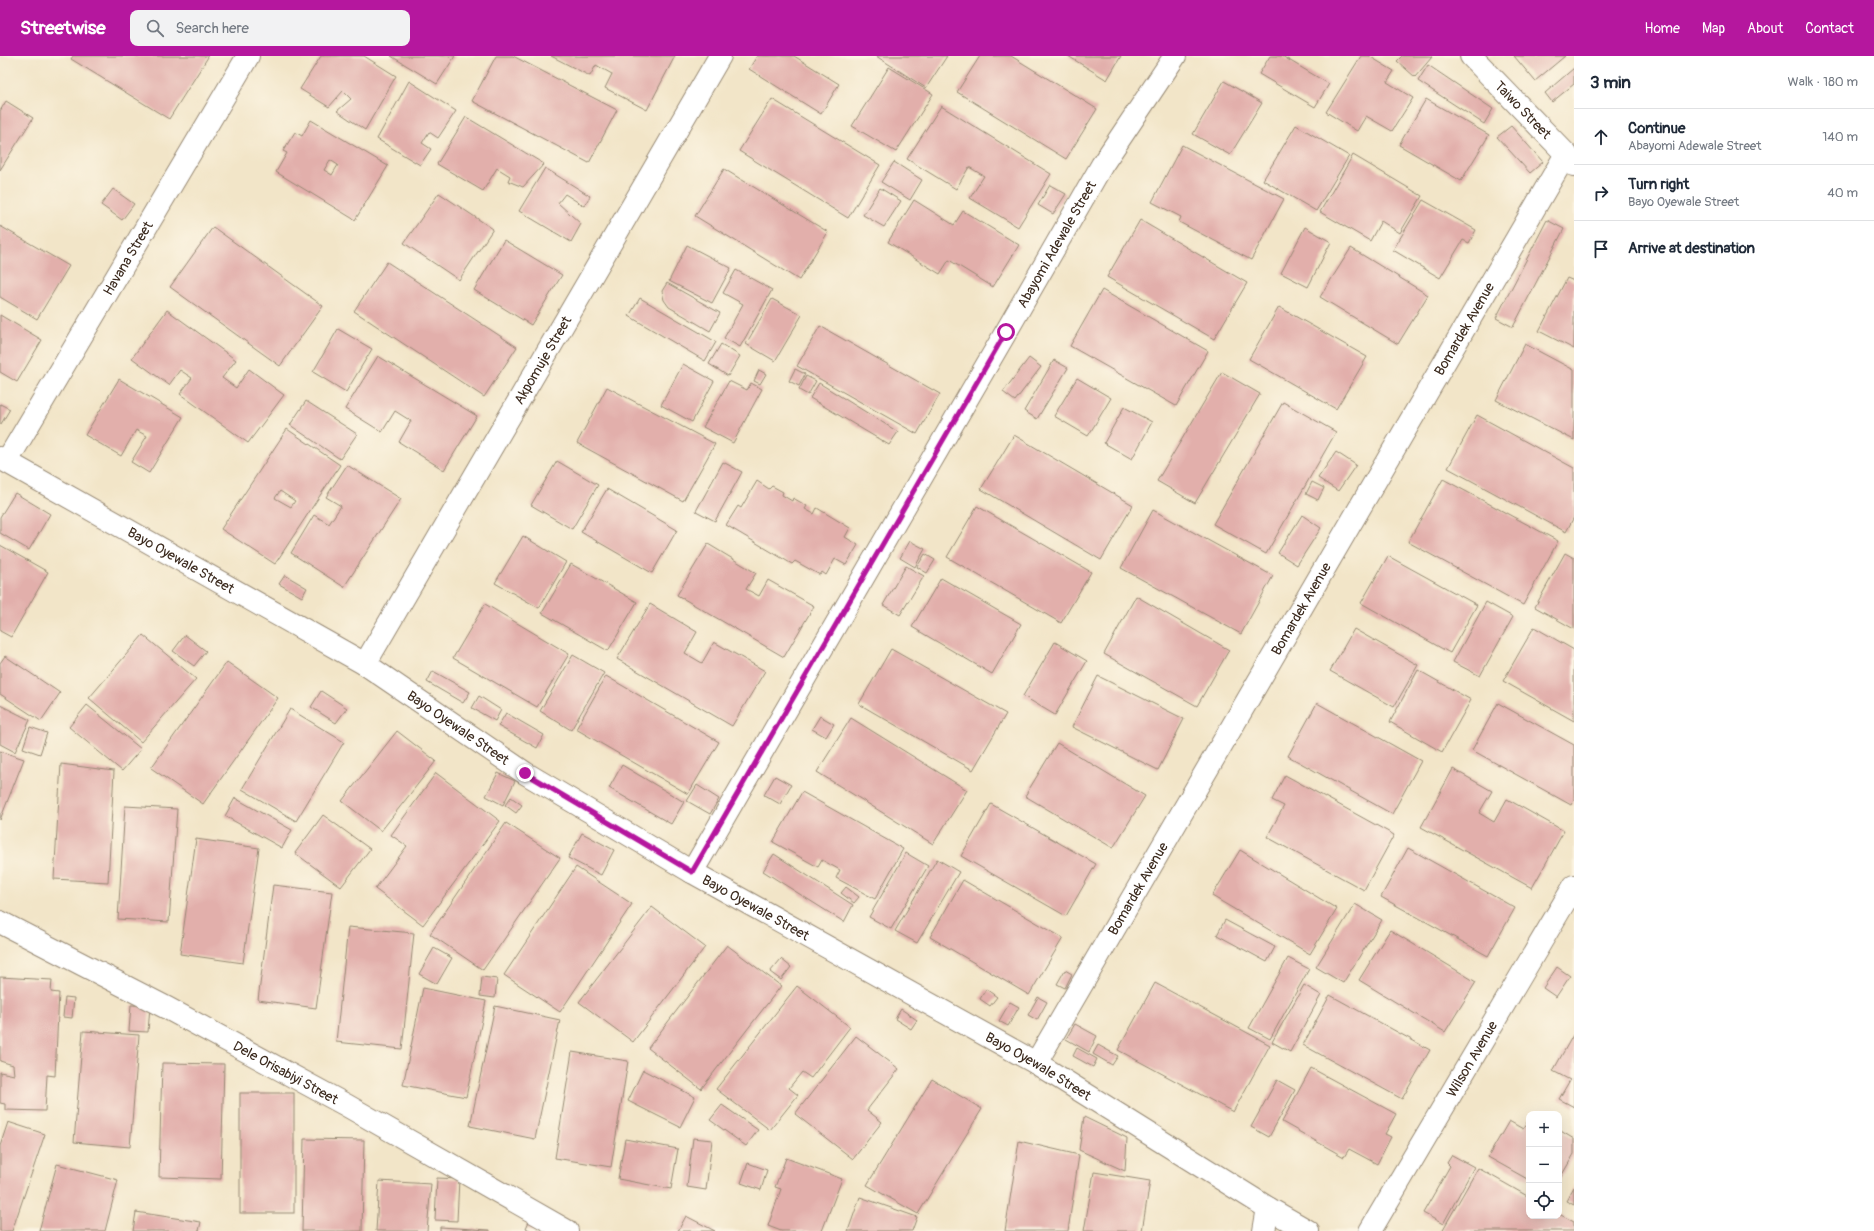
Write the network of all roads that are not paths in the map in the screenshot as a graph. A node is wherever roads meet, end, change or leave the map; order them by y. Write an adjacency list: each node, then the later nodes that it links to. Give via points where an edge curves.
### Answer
1 (248, 56): 6 (street, Havana Street)
2 (720, 56): 7 (street, Akpomuje Street)
3 (1175, 56): 8 (street, Abayomi Adewale Street, via 1102,165)
4 (1471, 56): 5 (street, Taiwo Street)
5 (1570, 160): 11 (street, Bomardek Avenue)
6 (4, 459): 7 (street, Bayo Oyewale Street)
7 (365, 664): 8 (street, Bayo Oyewale Street, via 525,773)
8 (692, 872): 11 (street, Bayo Oyewale Street)
9 (1574, 886): 16 (street, Wilson Avenue)
10 (0, 922): 13 (street, Dele Orisabiyi Street, via 346,1104)
11 (1036, 1063): 12 (street, Bayo Oyewale Street)
12 (1268, 1208): 14 (street); 15 (street, Bayo Oyewale Street)
13 (567, 1231)
14 (1264, 1231)
15 (1308, 1231)
16 (1370, 1231)

